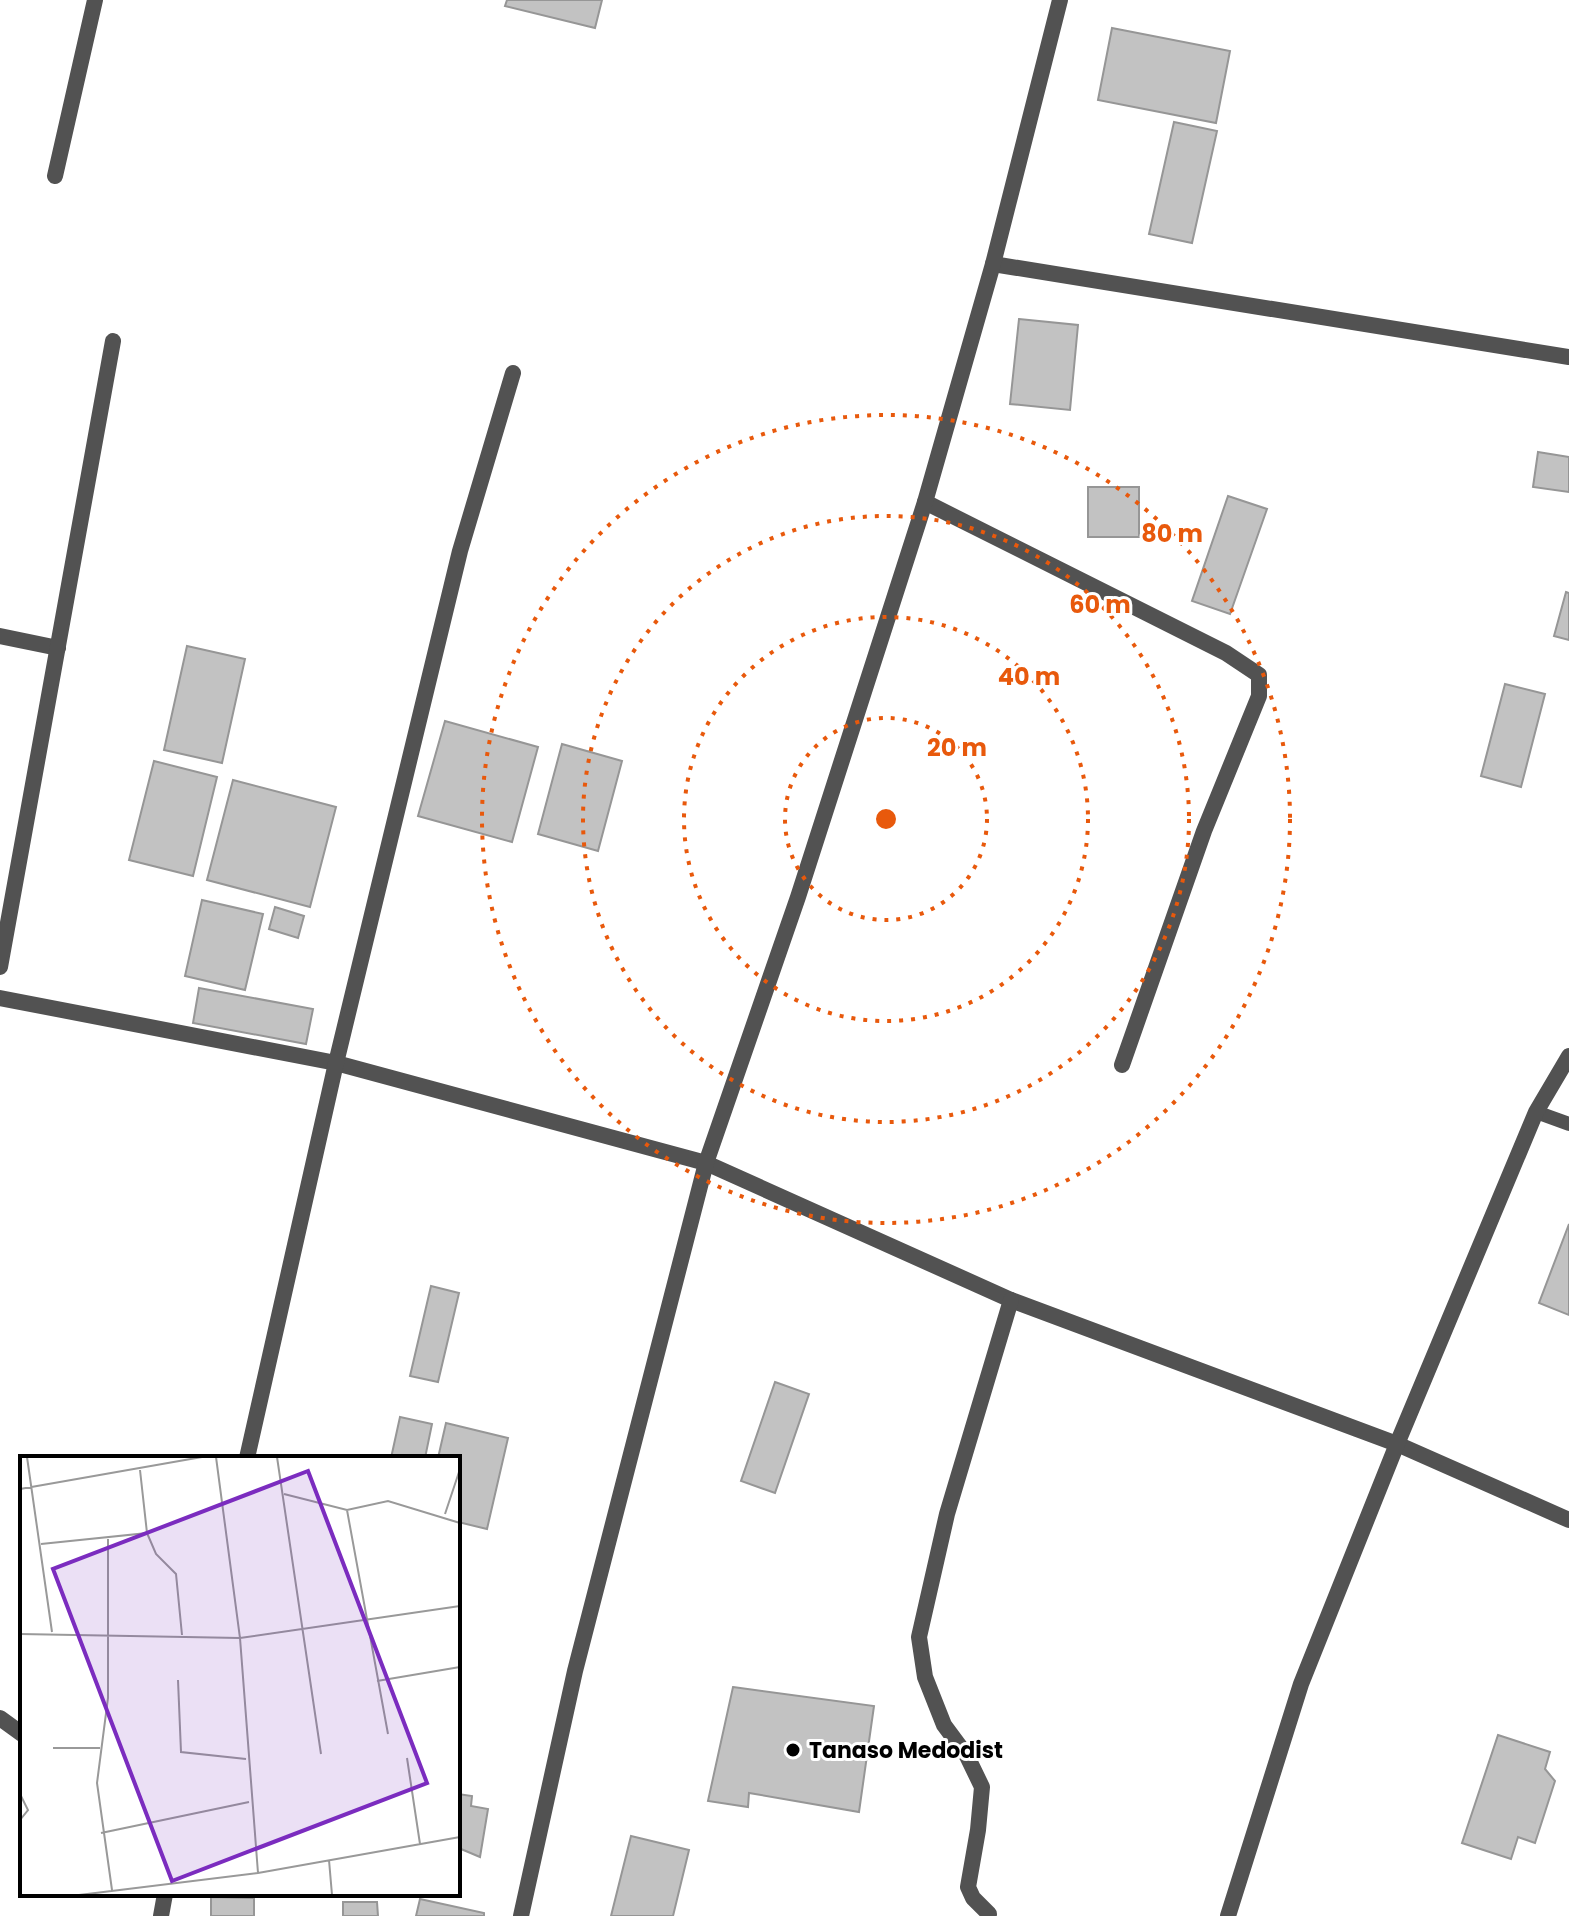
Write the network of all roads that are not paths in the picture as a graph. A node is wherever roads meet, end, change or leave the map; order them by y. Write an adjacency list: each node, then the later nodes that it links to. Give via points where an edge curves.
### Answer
1 (95, 0): 3 (street)
2 (1060, 0): 4 (street)
3 (55, 176)
4 (993, 264): 6 (street); 8 (street)
5 (113, 341): 10 (street)
6 (1569, 357)
7 (513, 373): 14 (street, via 460,551)
8 (925, 502): 15 (street, via 1226,653 1259,675 1259,696 1204,831); 18 (street)
9 (0, 636): 10 (street)
10 (58, 648): 11 (street)
11 (0, 967)
12 (0, 998): 14 (street)
13 (1569, 1056): 16 (street)
14 (336, 1063): 18 (street); 21 (street)
15 (1122, 1065)
16 (1536, 1112): 17 (lane); 20 (street)
17 (1569, 1124)
18 (706, 1163): 19 (street); 28 (street, via 575,1671)
19 (1011, 1300): 20 (street); 26 (street, via 947,1514 919,1637 925,1677 944,1725 982,1787 968,1887)
20 (1397, 1444): 22 (street); 29 (street, via 1301,1684)
21 (247, 1456)
22 (1569, 1520)
23 (0, 1718): 24 (street)
24 (20, 1733)
25 (165, 1896): 27 (street)
26 (990, 1915)
27 (161, 1916)
28 (521, 1916)
29 (1228, 1916)

